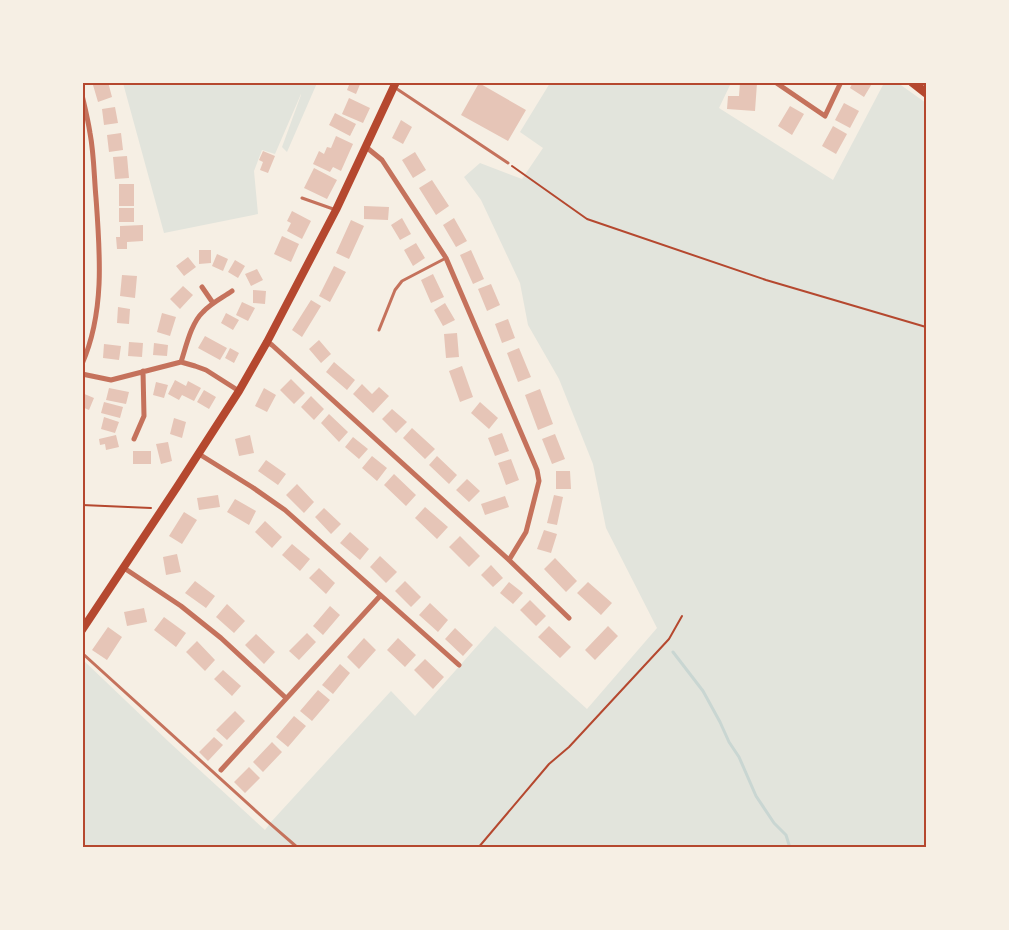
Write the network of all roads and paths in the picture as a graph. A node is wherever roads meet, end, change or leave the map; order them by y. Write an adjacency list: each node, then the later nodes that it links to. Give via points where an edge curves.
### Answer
1 (775, 82): 2 (street, via 825,116)
2 (841, 82)
3 (912, 82): 5 (main road)
4 (395, 85): 7 (main road); 8 (lane)
5 (926, 93)
6 (82, 95): 19 (street, via 90,134 100,278 92,337)
7 (366, 147): 10 (main road); 11 (street, via 382,160)
8 (508, 163): 15 (path, via 587,219 766,280)
9 (302, 198): 10 (lane)
10 (336, 210): 17 (main road)
11 (446, 258): 16 (lane, via 402,281); 27 (street, via 537,470 539,481 526,532)
12 (202, 287): 14 (street)
13 (232, 291): 14 (street)
14 (214, 303): 18 (street, via 194,325)
15 (926, 327)
16 (378, 330)
17 (267, 342): 22 (main road); 27 (street)
18 (181, 362): 20 (street); 22 (street, via 206,370)
19 (82, 364)
20 (143, 371): 21 (street, via 111,380); 23 (street, via 144,416)
21 (82, 374)
22 (239, 391): 24 (main road)
23 (134, 439)
24 (199, 454): 28 (main road); 29 (street, via 285,510)
25 (82, 505): 26 (path)
26 (151, 508)
27 (508, 560): 31 (street)
28 (124, 568): 32 (main road); 35 (street, via 181,606 221,638)
29 (380, 596): 34 (street); 35 (street)
30 (682, 616): 38 (path, via 669,639 569,747 549,764)
31 (569, 618)
32 (82, 630)
33 (82, 653): 37 (lane)
34 (459, 665)
35 (286, 698): 36 (street)
36 (221, 770)
37 (298, 848)
38 (478, 848)

